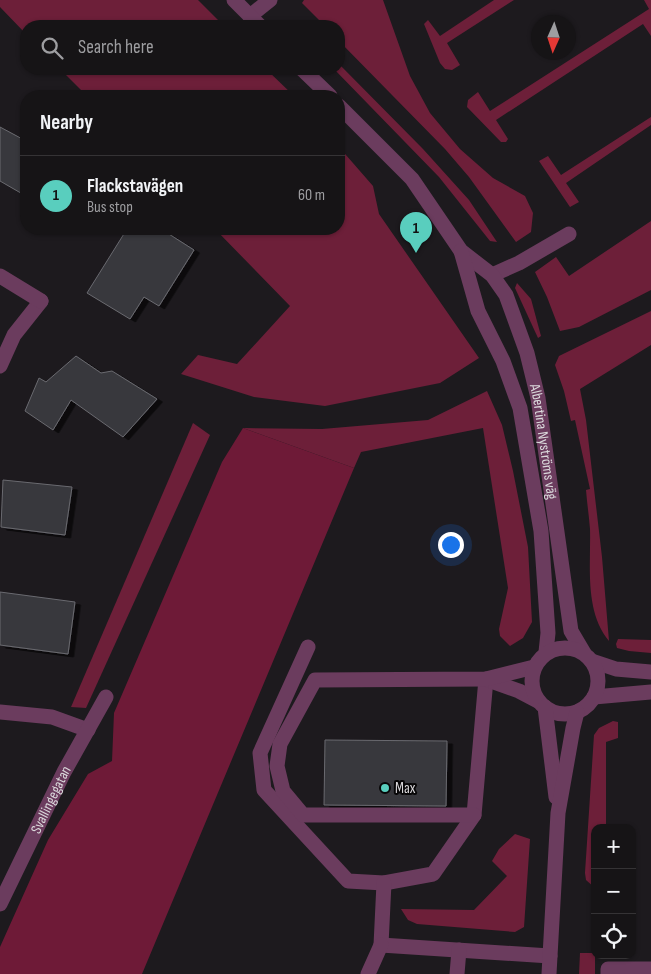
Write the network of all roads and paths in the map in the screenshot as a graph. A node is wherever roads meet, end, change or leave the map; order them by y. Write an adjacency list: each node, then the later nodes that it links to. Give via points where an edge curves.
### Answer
1 (234, 0): 3 (street)
2 (270, 0): 4 (street)
3 (254, 20)
4 (256, 20)
5 (308, 75): 6 (street)
6 (324, 90)
7 (345, 112): 9 (street, Albertina Nyströms väg, via 412,179)
8 (568, 234): 10 (street)
9 (461, 251): 10 (street, Albertina Nyströms väg); 14 (street, Albertina Nyströms väg, via 478,311 503,361 520,408 541,531 548,633)
10 (492, 275): 15 (street, Albertina Nyströms väg, via 506,296 528,353 538,398 571,631)
11 (0, 276): 12 (street, via 41,301 14,335)
12 (0, 366)
13 (308, 647): 28 (street, via 260,753 264,790 348,881)
14 (546, 652): 15 (street, via 562,647 573,648); 16 (street)
15 (588, 657): 17 (street, via 616,669); 20 (street, via 597,672 598,685)
16 (534, 668): 18 (street); 22 (street, via 532,687)
17 (651, 672)
18 (486, 679): 22 (street, via 520,690); 27 (street); 27 (street, via 315,680 280,744 277,766 283,791 303,815)
19 (651, 692): 20 (street)
20 (594, 697): 24 (street)
21 (106, 698): 25 (street, Svallingegatan)
22 (542, 704): 24 (street, via 550,711); 26 (street)
23 (0, 712): 25 (street, via 52,717)
24 (577, 712): 26 (street)
25 (88, 730): 29 (street, Svallingegatan)
26 (558, 813): 32 (street)
27 (474, 815): 28 (street, via 433,874)
28 (384, 883): 30 (street)
29 (0, 904)
30 (381, 945): 31 (street); 34 (street)
31 (459, 950): 32 (street); 35 (street)
32 (550, 956): 36 (street)
33 (651, 969): 37 (street, via 608,969)
34 (368, 974)
35 (457, 974)
36 (549, 974)
37 (608, 974)

